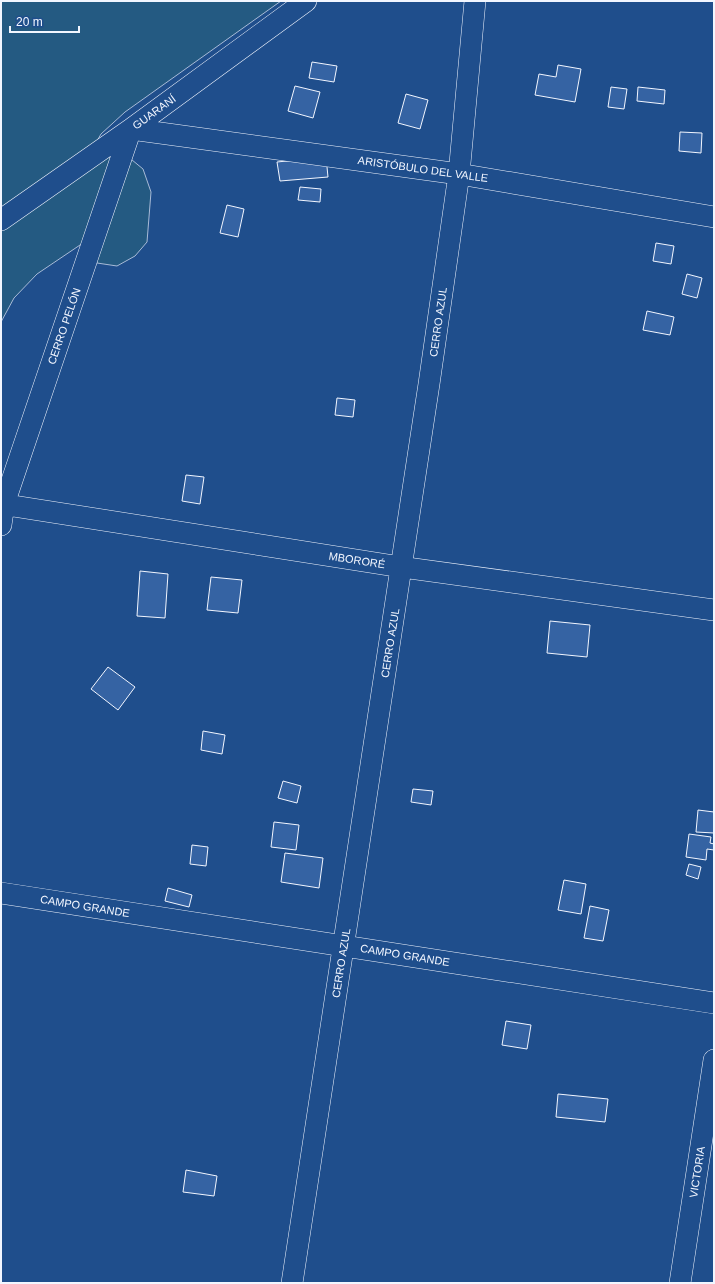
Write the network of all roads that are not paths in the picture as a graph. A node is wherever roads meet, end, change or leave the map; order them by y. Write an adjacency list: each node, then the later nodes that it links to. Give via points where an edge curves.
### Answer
1 (306, 1): 3 (street, GUARANÍ)
2 (475, 1): 4 (street, CERRO AZUL)
3 (131, 129): 4 (street, ARISTÓBULO DEL VALLE); 6 (street, GUARANÍ); 7 (street, CERRO PELÓN)
4 (459, 174): 5 (street, ARISTÓBULO DEL VALLE); 9 (street, CERRO AZUL)
5 (714, 217)
6 (1, 220)
7 (2, 504): 8 (street, CERRO PELÓN); 9 (street, MBORORÉ)
8 (1, 525)
9 (401, 567): 10 (street, MBORORÉ); 12 (street, CERRO AZUL)
10 (714, 610)
11 (1, 893): 12 (street, CAMPO GRANDE)
12 (344, 946): 13 (street, CAMPO GRANDE); 15 (street, CERRO AZUL)
13 (714, 1003)
14 (714, 1060): 16 (street, VICTORIA)
15 (292, 1283)
16 (680, 1283)

